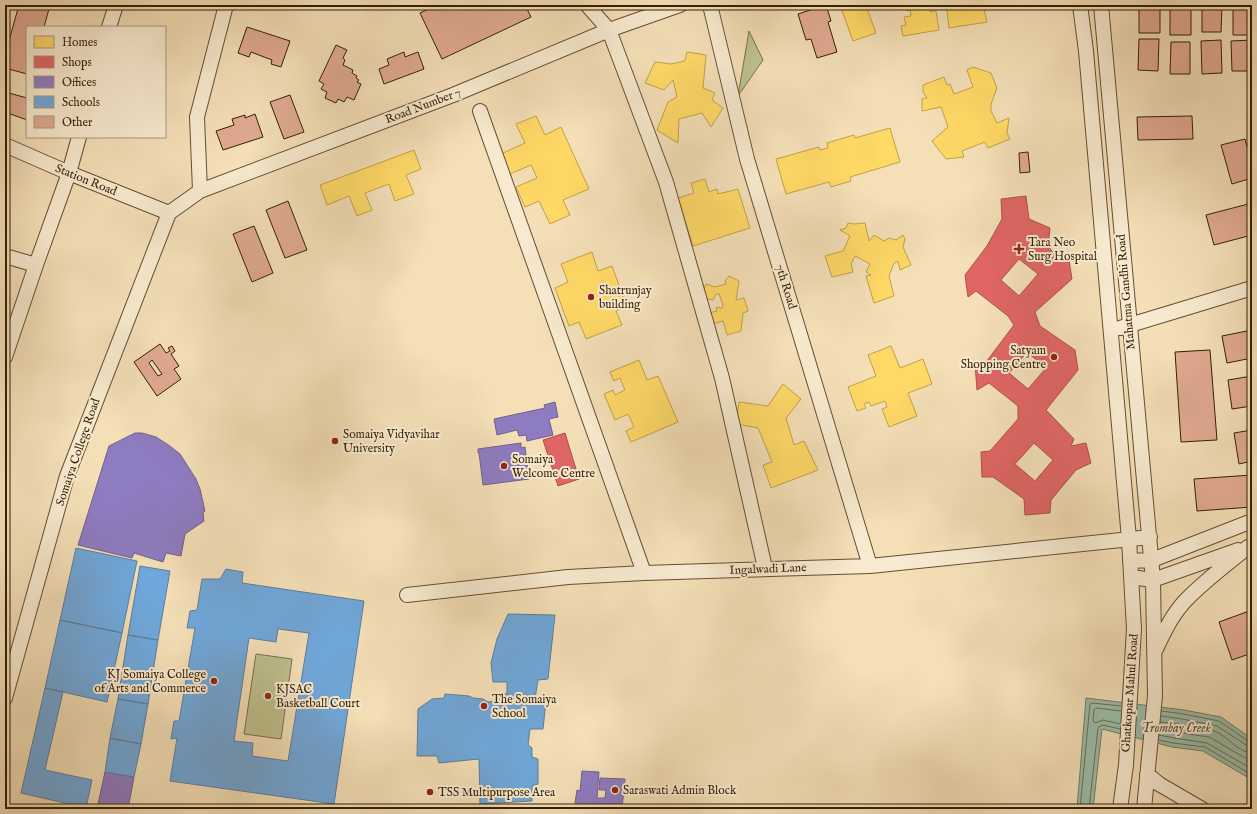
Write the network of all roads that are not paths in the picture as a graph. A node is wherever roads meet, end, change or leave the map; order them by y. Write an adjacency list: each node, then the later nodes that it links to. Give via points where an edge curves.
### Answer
1 (116, 5): 8 (street)
2 (226, 5): 14 (street, via 197,117)
3 (586, 5): 9 (street)
4 (680, 5): 9 (street, Road Number 7)
5 (710, 5): 28 (street, 7th Road, via 747,159)
6 (1080, 5): 20 (street, Mahatma Gandhi Road)
7 (1101, 5): 19 (street, Mahatma Gandhi Road)
8 (110, 26)
9 (609, 30): 14 (street, Road Number 7, via 453,95); 29 (street, via 666,182 722,378)
10 (480, 111): 30 (street)
11 (79, 138): 13 (street)
12 (5, 145): 13 (street, Station Road)
13 (69, 173): 15 (street, Station Road); 17 (street)
14 (200, 190): 15 (street, Road Number 7)
15 (168, 213): 35 (street, Somaiya College Road, via 67,476)
16 (5, 256): 17 (street)
17 (36, 265): 21 (street)
18 (1252, 288): 19 (street)
19 (1129, 325): 20 (street); 23 (street, Mahatma Gandhi Road)
20 (1111, 331): 24 (street, Mahatma Gandhi Road)
21 (5, 357)
22 (1252, 521): 26 (street)
23 (1150, 537): 24 (street, Ingalwadi Lane); 26 (street, Mahatma Gandhi Road)
24 (1129, 539): 27 (street, Mahatma Gandhi Road); 28 (street, Ingalwadi Lane)
25 (1250, 546): 32 (street); 34 (street, via 1184,602 1165,629)
26 (1152, 560): 27 (street); 32 (street, Mahatma Gandhi Road)
27 (1130, 561): 31 (street, Mahatma Gandhi Road)
28 (870, 566): 29 (street, Ingalwadi Lane)
29 (765, 568): 30 (street, Ingalwadi Lane)
30 (644, 572): 33 (street, Ingalwadi Lane, via 568,577)
31 (1131, 577): 32 (street); 37 (street, Ghatkopar Mahul Road, via 1134,629 1127,746)
32 (1153, 580): 34 (street, Ghatkopar Mahul Road)
33 (407, 595)
34 (1154, 653): 36 (street, Ghatkopar Mahul Road, via 1154,696)
35 (5, 698)
36 (1148, 774): 38 (street, Ghatkopar Mahul Road); 39 (street, via 1159,784)
37 (1120, 809)
38 (1144, 809)
39 (1202, 809)

